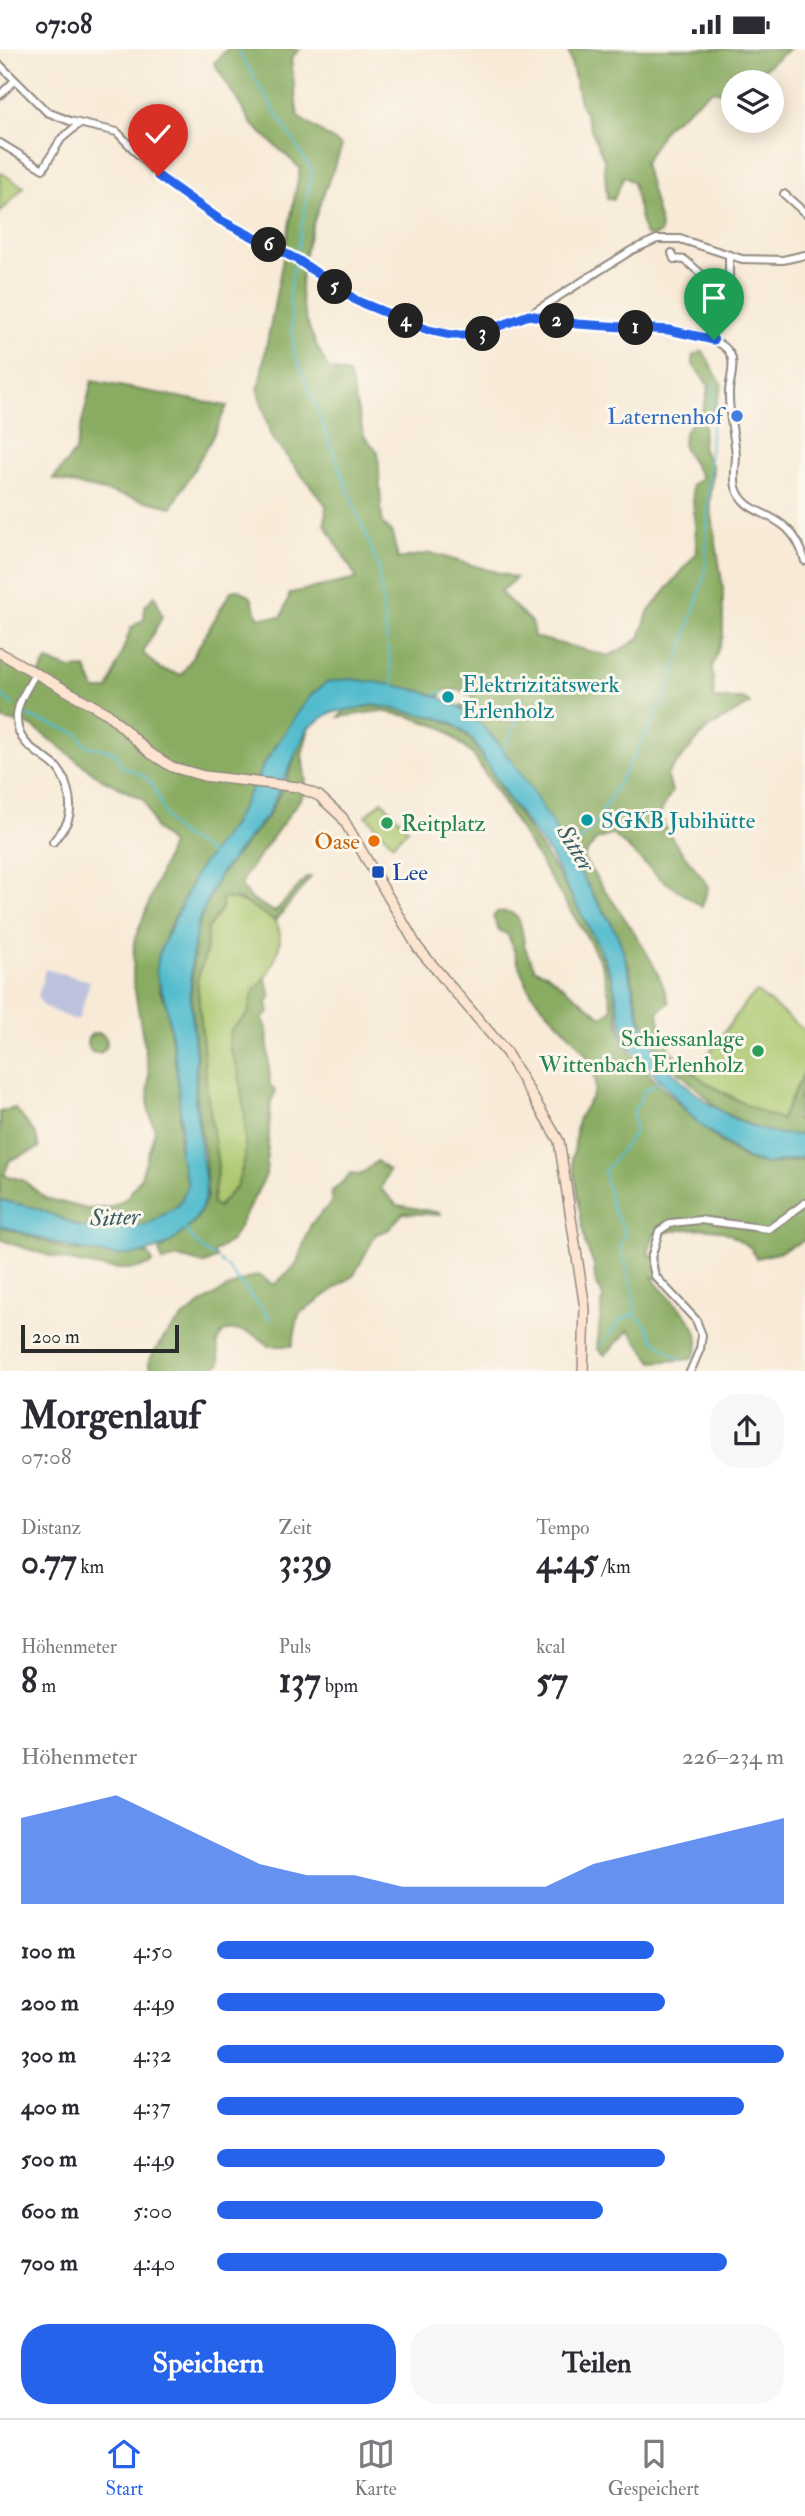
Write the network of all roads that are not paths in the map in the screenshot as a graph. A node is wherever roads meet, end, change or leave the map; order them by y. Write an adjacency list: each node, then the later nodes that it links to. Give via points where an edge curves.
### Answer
1 (0, 65): 2 (street)
2 (14, 81): 3 (street); 4 (street, via 34,103)
3 (0, 95)
4 (61, 119): 5 (street); 6 (street)
5 (79, 124): 6 (street); 13 (street, via 117,132 158,176 220,220 298,260 371,307 428,330 462,336 492,331)
6 (67, 133): 7 (street, via 43,169)
7 (0, 143)
8 (784, 194): 9 (street)
9 (805, 213)
10 (672, 253): 12 (street, via 674,259 685,260 705,277 724,283 729,281)
11 (805, 255): 12 (street, via 761,261)
12 (729, 257): 13 (street, via 678,239 651,241)
13 (529, 315): 14 (street, via 577,324 669,330 704,336 724,346 732,361 729,400 735,486 747,504 788,526)
14 (805, 561)
15 (0, 653): 16 (street)
16 (36, 674): 17 (street, via 16,718 23,740 54,764 67,790 69,817); 19 (street, via 108,714 161,761 196,775 303,788 342,817 418,949 499,1042 556,1134 564,1158 584,1297)
17 (52, 842)
18 (805, 1203): 20 (street, via 769,1229 700,1220 671,1223 659,1231 651,1258 655,1276 696,1320 702,1335)
19 (583, 1371)
20 (690, 1371)

